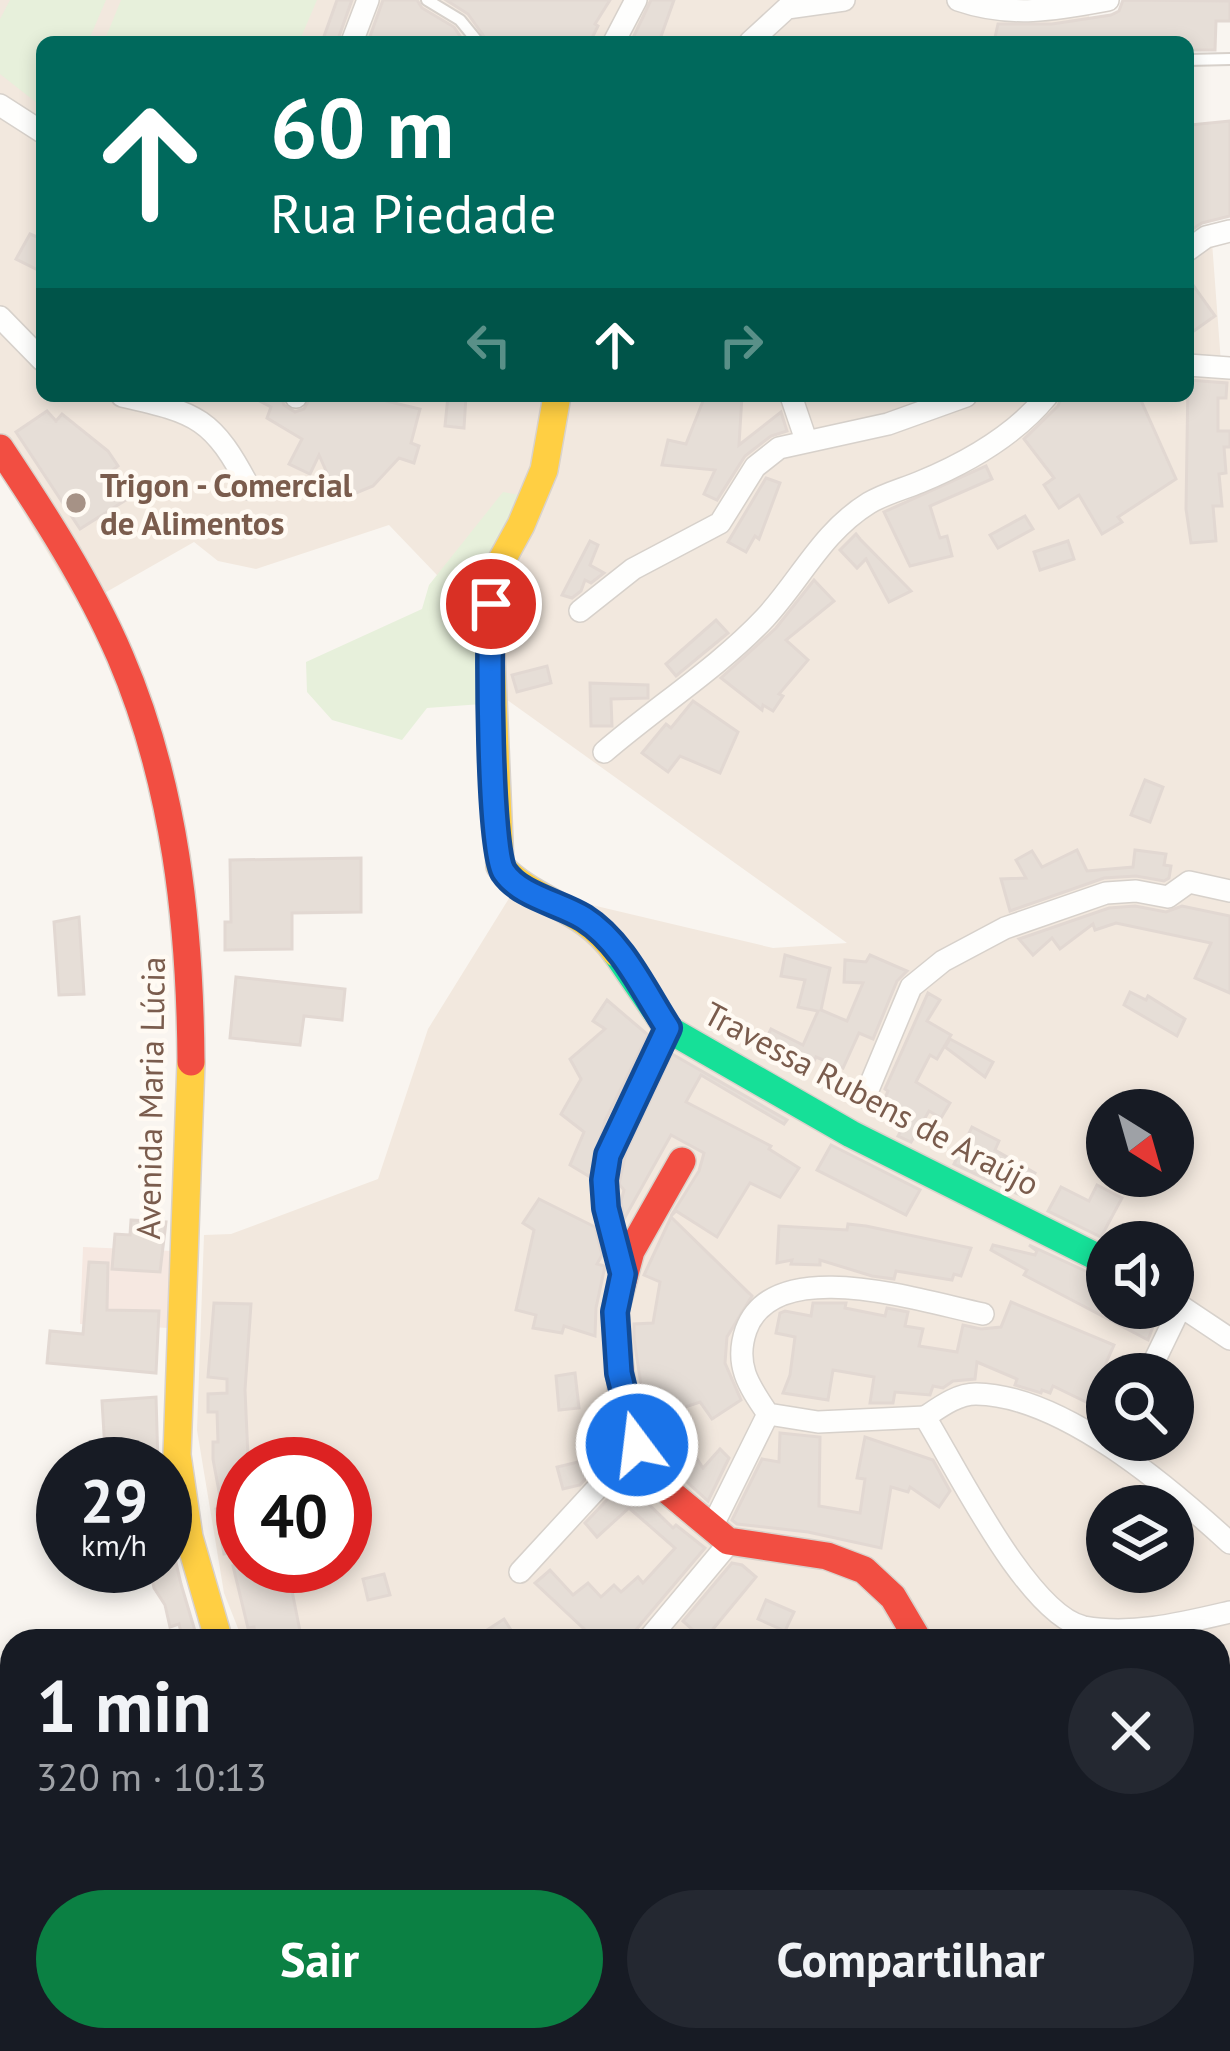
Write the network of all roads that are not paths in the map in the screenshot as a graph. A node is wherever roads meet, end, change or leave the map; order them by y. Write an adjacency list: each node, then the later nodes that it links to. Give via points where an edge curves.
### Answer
1 (368, 0): 7 (street)
2 (427, 0): 8 (lane)
3 (636, 0): 9 (street)
4 (844, 0): 10 (street, via 787,8)
5 (958, 0): 6 (street, via 1038,13)
6 (1108, 0)
7 (354, 36)
8 (473, 36)
9 (617, 36)
10 (756, 36)
11 (1230, 58): 12 (lane)
12 (1194, 60)
13 (0, 106): 14 (street)
14 (36, 128)
15 (1230, 231): 16 (street)
16 (1194, 246)
17 (0, 317): 18 (street)
18 (36, 354)
19 (1194, 365): 20 (street)
20 (1230, 368)
21 (148, 402): 28 (street, via 196,417 229,450)
22 (556, 402): 32 (street, via 544,470 492,578 497,854 511,880 602,933)
23 (793, 402): 26 (street)
24 (949, 402): 26 (street)
25 (1040, 402): 30 (street, via 970,458 843,523 747,637)
26 (806, 440): 29 (street, via 766,456 720,523 634,569)
27 (0, 448): 49 (street, Avenida Maria Lúcia, via 76,568 123,665 179,878 191,1000 177,1452)
28 (250, 489)
29 (580, 611)
30 (604, 752)
31 (1230, 892): 33 (street, via 1189,882 1168,897 1106,893 1005,928 943,961 911,987)
32 (668, 1028): 35 (street, Travessa Rubens de Araújo, via 851,1134); 36 (street, via 608,1155 606,1208)
33 (865, 1097)
34 (682, 1161): 36 (street)
35 (1086, 1252)
36 (623, 1274): 43 (street, via 615,1312 619,1373)
37 (983, 1313): 40 (street, via 806,1286 766,1300 750,1319 740,1354)
38 (1194, 1315): 39 (street)
39 (1230, 1339)
40 (768, 1414): 41 (street, via 818,1422); 45 (street)
41 (925, 1417): 42 (street, via 971,1394 1020,1400); 52 (street, via 1026,1582)
42 (1086, 1432)
43 (637, 1445): 45 (street, via 664,1487); 47 (street)
44 (1132, 1461): 46 (street)
45 (720, 1535): 50 (street); 51 (street, via 860,1564 886,1584)
46 (1230, 1543)
47 (520, 1572)
48 (1230, 1612): 53 (street)
49 (216, 1629)
50 (655, 1629)
51 (914, 1629)
52 (1075, 1629)
53 (1153, 1629)

